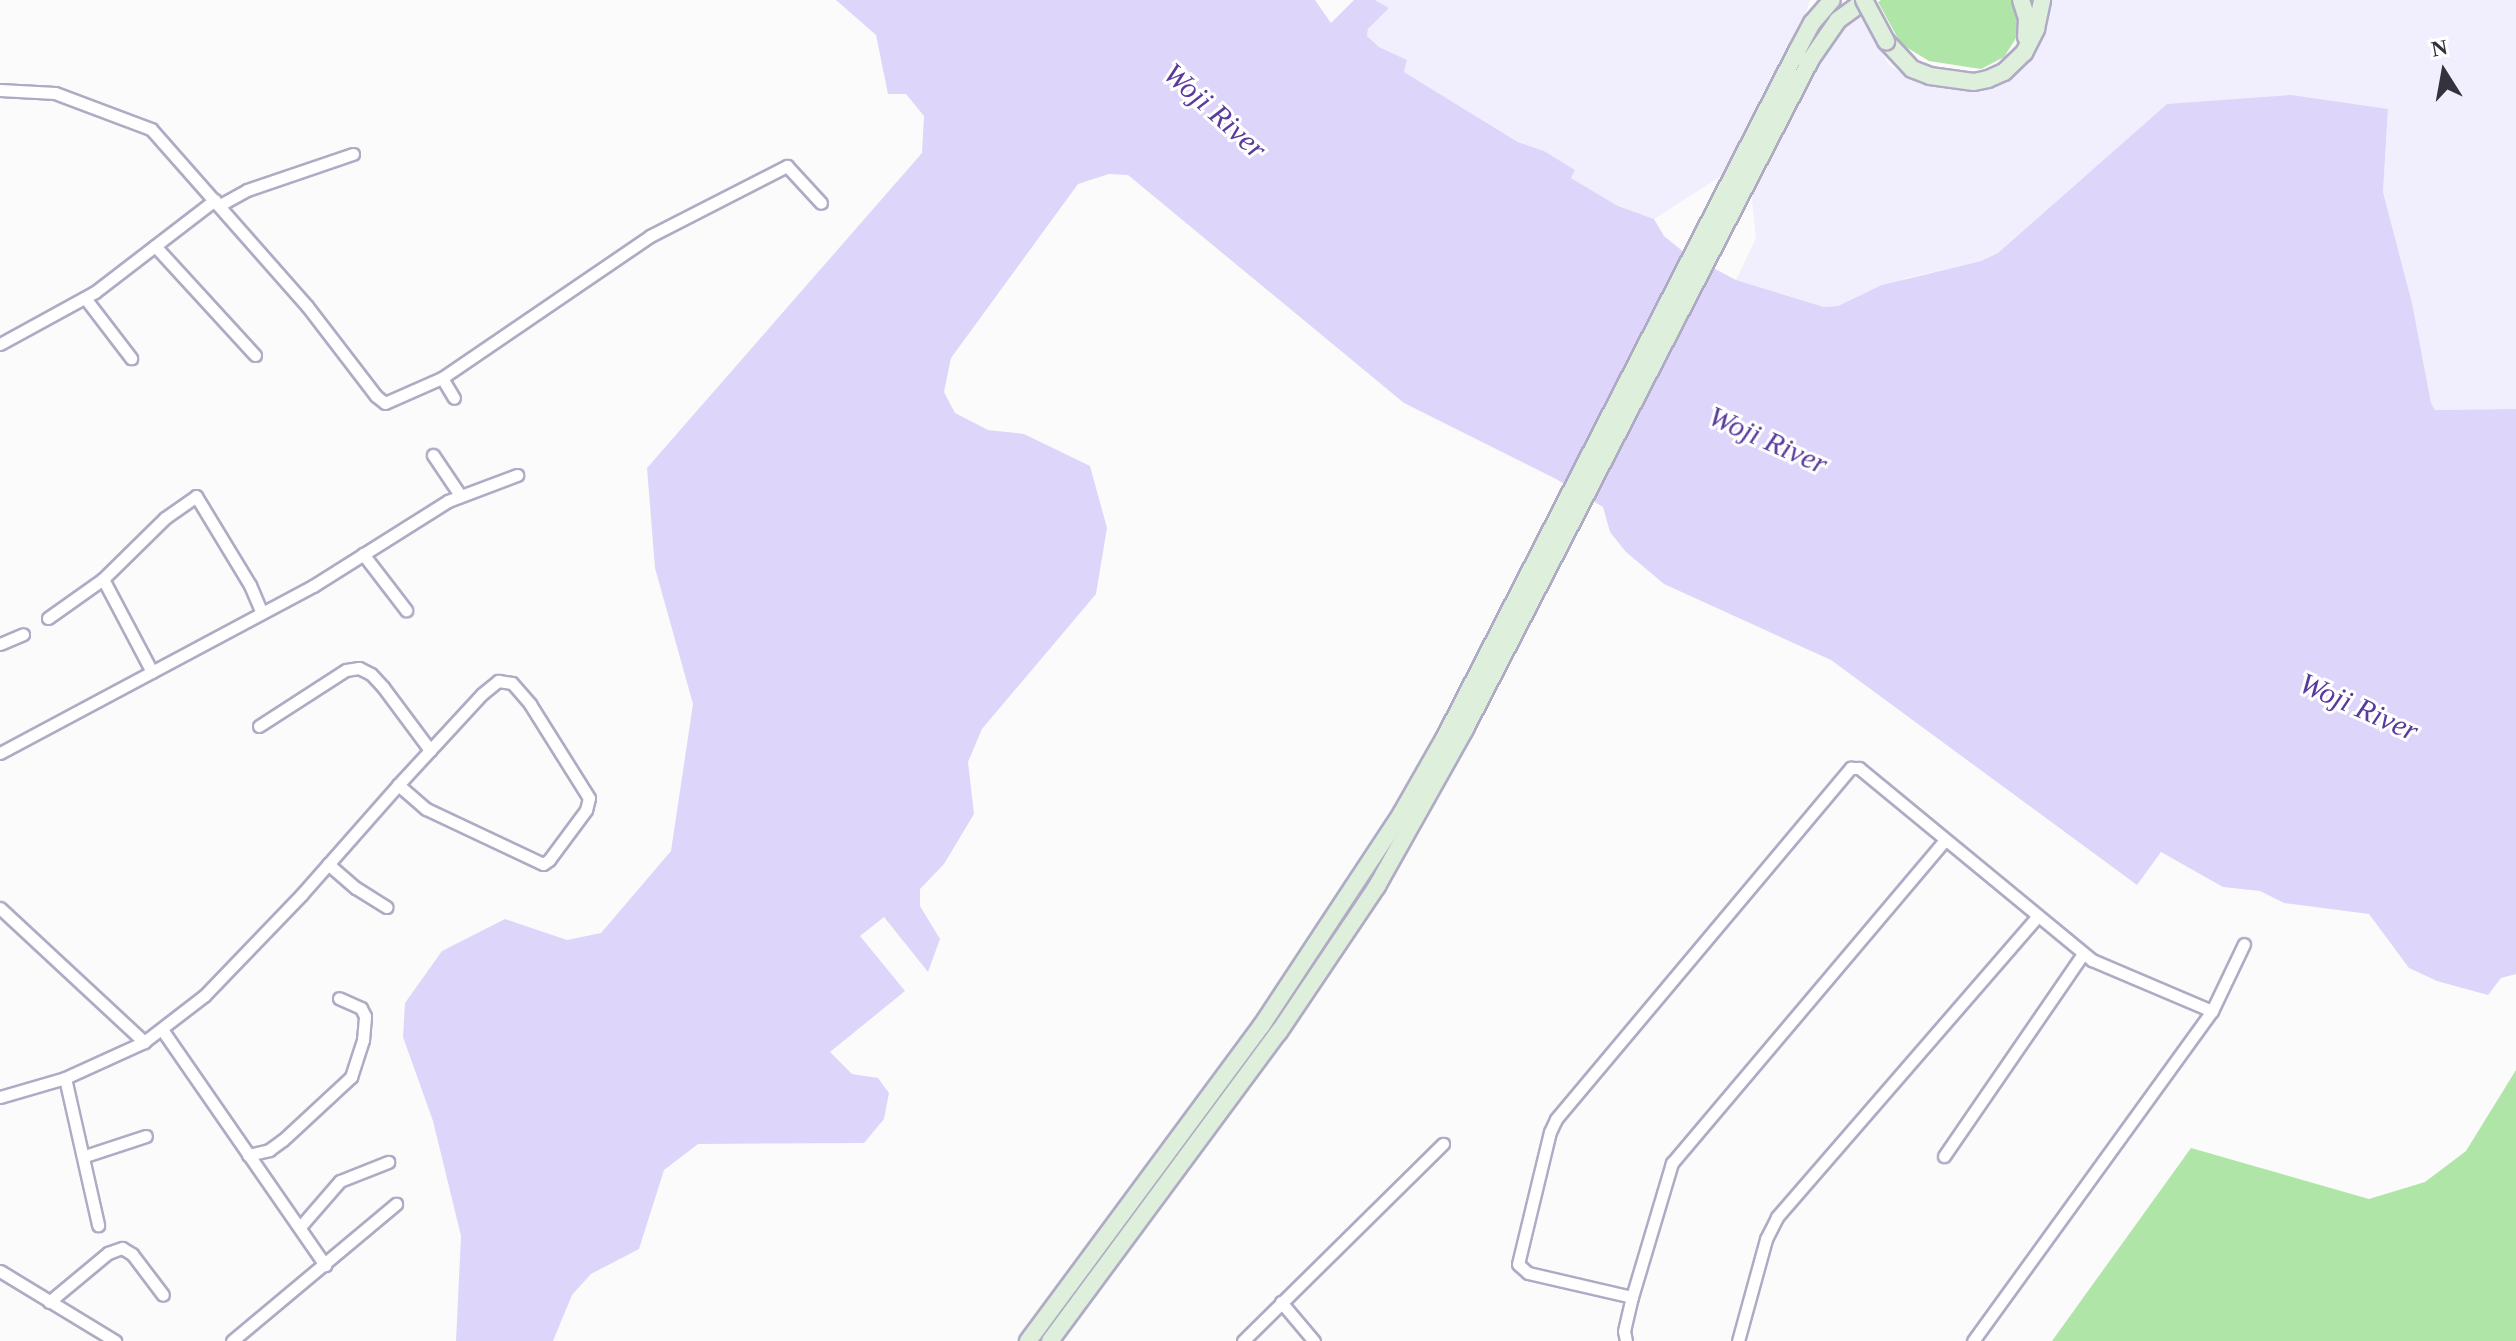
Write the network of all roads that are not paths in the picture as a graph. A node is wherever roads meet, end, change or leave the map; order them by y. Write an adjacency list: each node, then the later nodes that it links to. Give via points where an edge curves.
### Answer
1 (1816, 0): 6 (main road)
2 (1832, 0): 6 (main road)
3 (1865, 0): 7 (main road, bridge, via 1886,41 1912,69 1963,81 1988,79); 10 (main road, via 1826,33)
4 (2021, 0): 7 (main road, via 2027,19)
5 (2042, 0): 7 (main road)
6 (1812, 23): 10 (main road)
7 (2024, 53)
8 (0, 90): 11 (street, via 55,93 151,129)
9 (353, 154): 11 (street)
10 (1740, 177): 23 (main road)
11 (217, 202): 13 (street); 18 (street, via 376,396 385,403 394,401)
12 (821, 203): 18 (street, via 787,166 650,236)
13 (155, 246): 14 (street); 16 (street)
14 (85, 298): 15 (street); 17 (street)
15 (0, 344)
16 (255, 355)
17 (131, 358)
18 (442, 378): 19 (street)
19 (454, 398)
20 (433, 455): 22 (street)
21 (517, 475): 22 (street)
22 (460, 495): 24 (street)
23 (1562, 522): 66 (main road, via 1445,737 1308,961); 67 (main road, via 1465,729 1377,886 1279,1032)
24 (363, 554): 26 (street); 27 (street)
25 (103, 579): 27 (street, via 165,518 196,496); 28 (street); 31 (street)
26 (406, 610)
27 (262, 613): 31 (street)
28 (48, 618)
29 (23, 634): 30 (street)
30 (0, 644)
31 (152, 672): 34 (street)
32 (259, 726): 33 (street, via 346,670 359,668 383,687)
33 (430, 750): 35 (street); 35 (street, via 482,694 505,679 530,704 585,789 586,810 543,864 426,809)
34 (0, 753)
35 (398, 785): 37 (street)
36 (1945, 840): 40 (street); 61 (street, via 1672,1163); 61 (street, via 1859,768 1851,768 1556,1119 1518,1264 1528,1273)
37 (328, 864): 38 (street); 45 (street, via 204,996)
38 (387, 907)
39 (0, 908): 46 (street)
40 (2036, 918): 42 (street); 71 (street, via 1777,1217)
41 (2244, 944): 44 (street)
42 (2083, 954): 44 (street); 53 (street)
43 (339, 998): 51 (street, via 361,1008 365,1016 351,1077 283,1140)
44 (2212, 1011): 72 (street)
45 (163, 1031): 46 (street); 51 (street)
46 (144, 1042): 47 (street)
47 (65, 1078): 48 (street); 52 (street)
48 (0, 1097)
49 (146, 1136): 52 (street)
50 (1443, 1144): 63 (street)
51 (248, 1155): 57 (street)
52 (85, 1156): 56 (street)
53 (1944, 1156)
54 (388, 1162): 57 (street, via 340,1181)
55 (396, 1204): 58 (street)
56 (98, 1225)
57 (300, 1227): 58 (street)
58 (325, 1265): 65 (street)
59 (0, 1271): 62 (street)
60 (163, 1295): 62 (street, via 122,1248 108,1253)
61 (1632, 1297): 70 (street)
62 (49, 1302): 64 (street)
63 (1281, 1302): 68 (street); 69 (street)
64 (115, 1341)
65 (232, 1341)
66 (1028, 1341)
67 (1050, 1341)
68 (1243, 1341)
69 (1314, 1341)
70 (1626, 1341)
71 (1738, 1341)
72 (1973, 1341)

